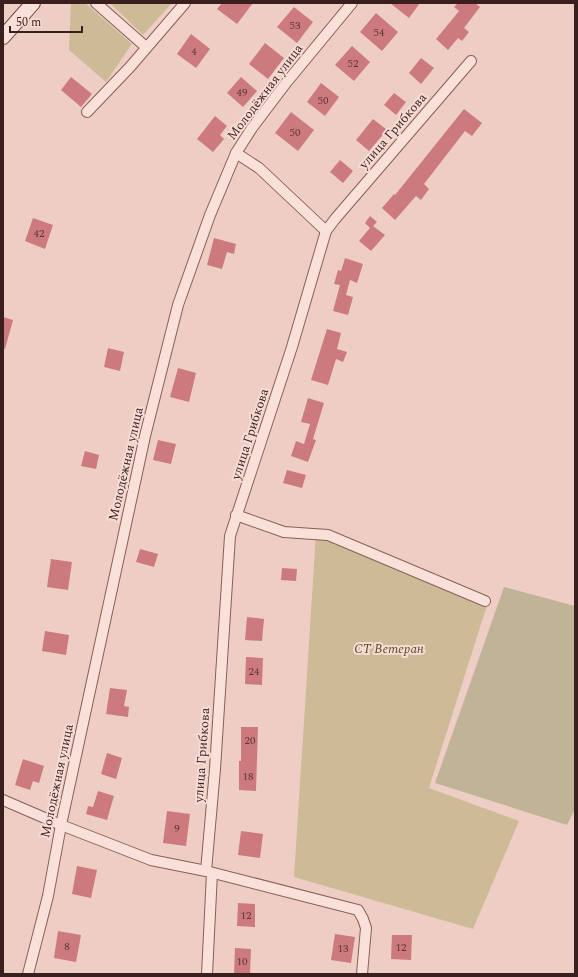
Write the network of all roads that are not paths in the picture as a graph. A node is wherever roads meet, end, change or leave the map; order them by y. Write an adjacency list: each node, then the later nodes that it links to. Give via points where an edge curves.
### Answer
1 (33, 3): 5 (main road)
2 (96, 3): 6 (street)
3 (185, 3): 6 (street)
4 (352, 3): 9 (street, Молодёжная улица, via 286,83)
5 (3, 37)
6 (146, 47): 8 (street)
7 (471, 61): 10 (street, улица Грибкова)
8 (87, 112)
9 (236, 152): 10 (street, via 259,168); 14 (street, Молодёжная улица, via 210,215 176,313 145,436)
10 (326, 231): 11 (street, улица Грибкова, via 292,347)
11 (236, 516): 12 (street, via 284,532 328,536); 15 (street, улица Грибкова, via 230,536 228,558)
12 (485, 601)
13 (3, 800): 14 (street)
14 (61, 825): 15 (street, via 151,860); 16 (street, Молодёжная улица, via 48,896)
15 (209, 872): 17 (street, улица Грибкова); 18 (street, via 358,910 366,928)
16 (28, 974)
17 (207, 974)
18 (362, 974)

